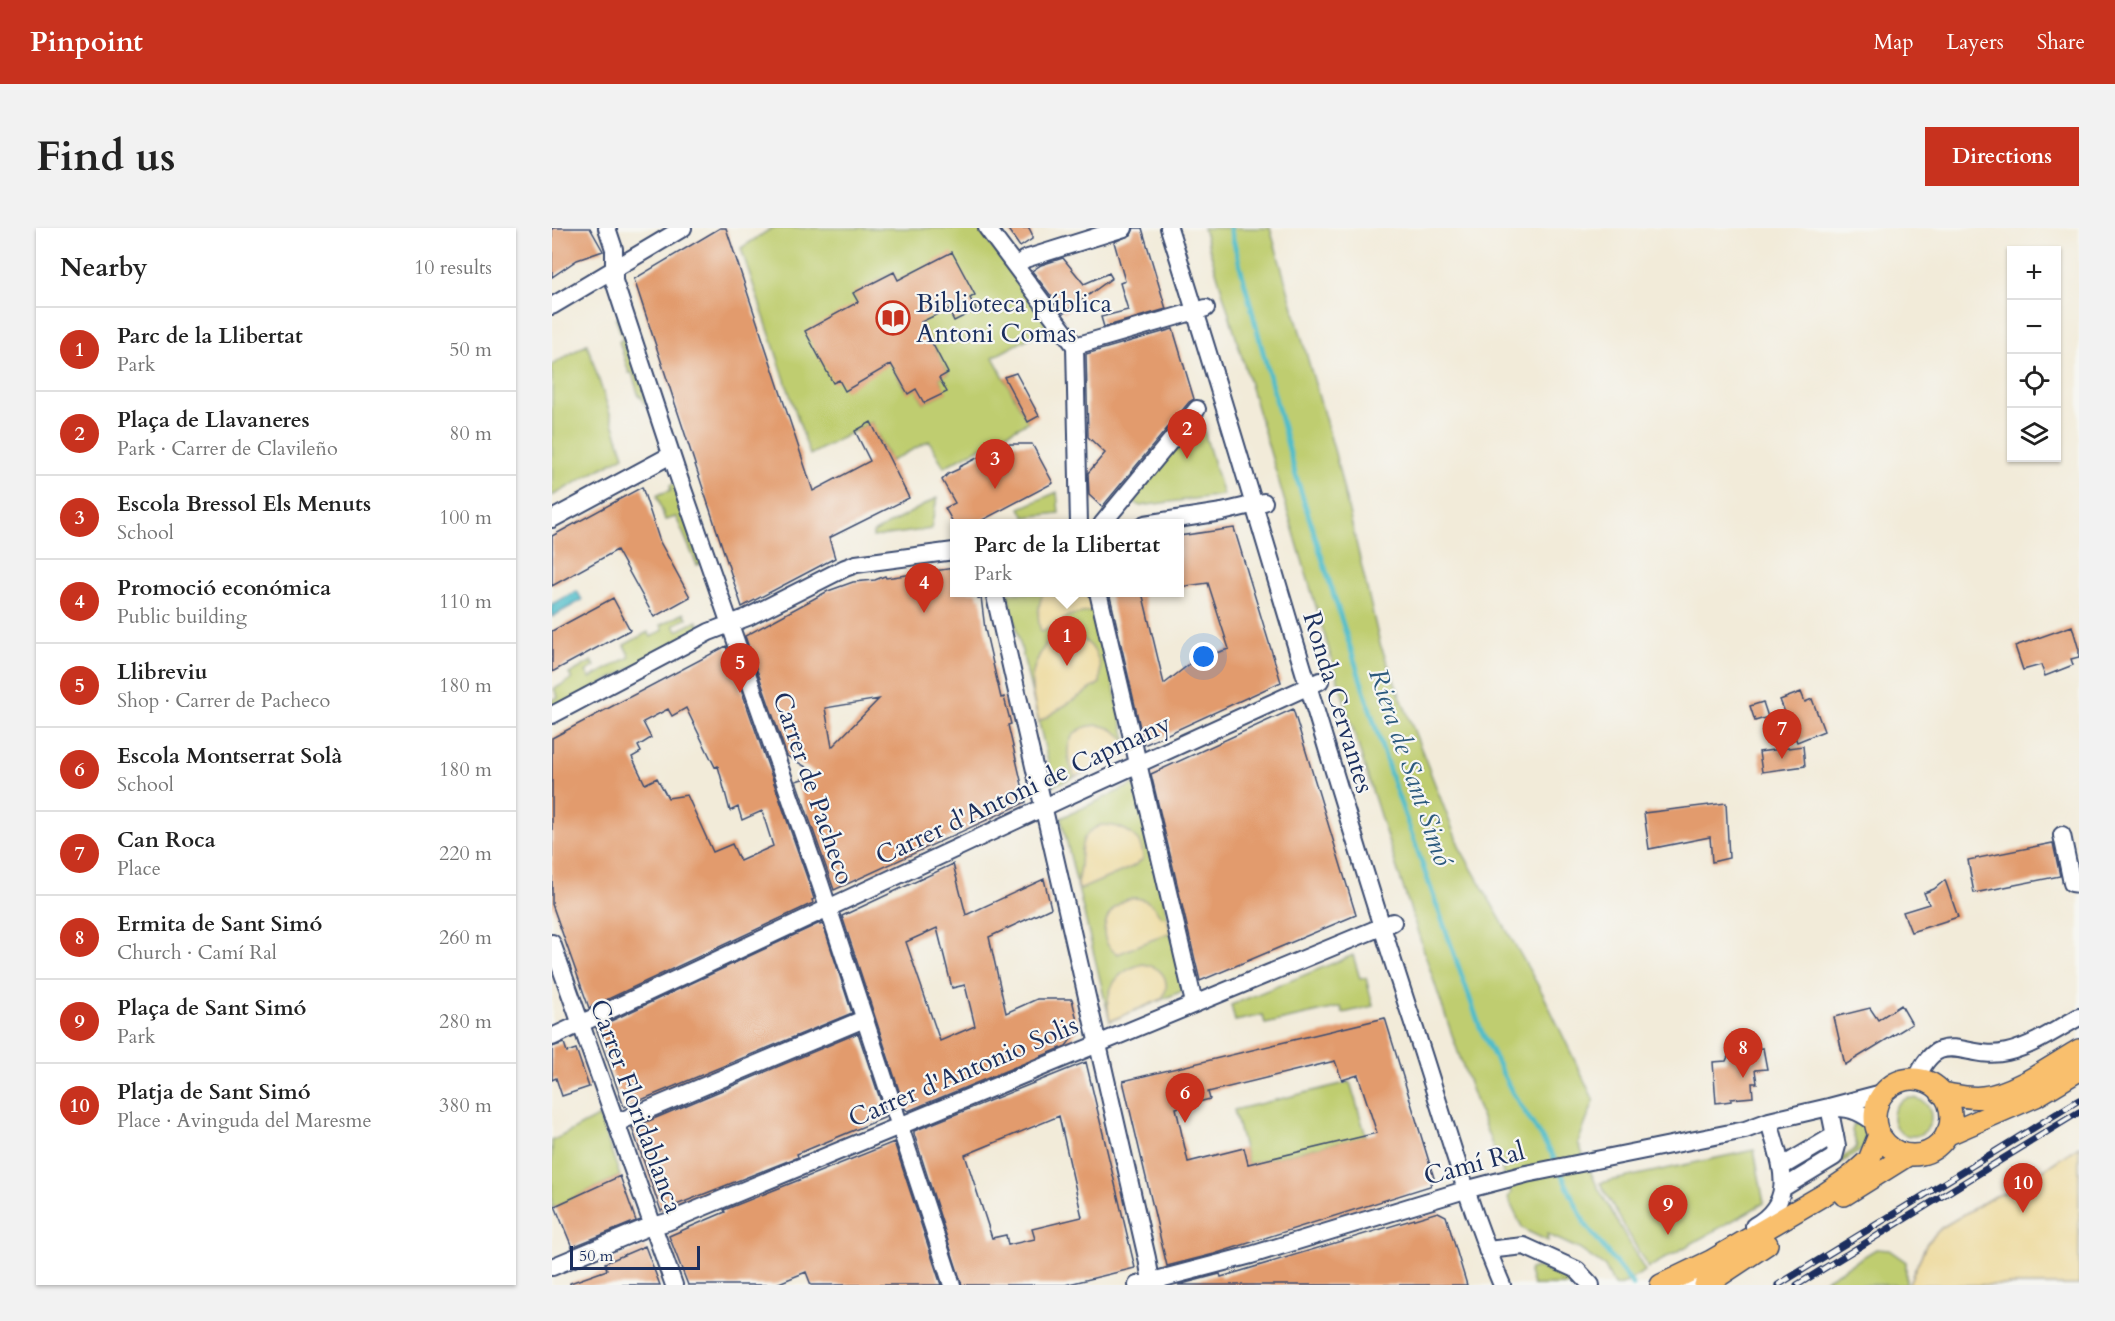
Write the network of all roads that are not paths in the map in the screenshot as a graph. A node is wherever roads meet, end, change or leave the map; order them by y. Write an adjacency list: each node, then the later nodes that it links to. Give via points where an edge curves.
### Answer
1 (607, 228): 7 (street, Carrer de Pacheco, via 614,249)
2 (683, 228): 7 (street)
3 (987, 228): 6 (street)
4 (1124, 228): 6 (street, via 1025,259)
5 (1169, 228): 9 (street, Ronda Cervantes)
6 (1016, 266): 10 (street)
7 (614, 268): 8 (street); 12 (street, Carrer de Pacheco, via 614,281)
8 (552, 306)
9 (1200, 310): 10 (street); 13 (street, Ronda Cervantes)
10 (1075, 346): 15 (street)
11 (1197, 409): 16 (street)
12 (672, 455): 14 (street); 21 (street, Carrer de Pacheco)
13 (1259, 504): 17 (street); 22 (street, Ronda Cervantes)
14 (552, 519)
15 (1079, 519)
16 (1106, 519)
17 (1177, 519)
18 (950, 552): 21 (street, via 856,564)
19 (995, 597): 25 (street)
20 (1099, 597): 24 (street)
21 (730, 624): 23 (street); 28 (street, Carrer de Pacheco)
22 (1314, 684): 24 (street, Carrer d'Antoni de Capmany); 29 (street, Ronda Cervantes)
23 (552, 716)
24 (1138, 764): 25 (street, Carrer d'Antoni de Capmany); 31 (street)
25 (1044, 807): 28 (street, Carrer d'Antoni de Capmany); 36 (street)
26 (2062, 835): 27 (street, via 2072,883)
27 (2079, 884)
28 (827, 908): 33 (street, Carrer de Pacheco); 34 (street, Carrer d'Antoni de Capmany)
29 (1387, 924): 31 (street, Carrer d'Antonio Solis); 52 (street, Ronda Cervantes)
30 (552, 944): 34 (street, Carrer Floridablanca)
31 (1194, 1003): 36 (street, Carrer d'Antonio Solis)
32 (2079, 1017): 39 (street, via 2005,1053 1938,1050 1923,1064)
33 (864, 1019): 44 (street); 45 (street, Carrer de Pacheco)
34 (581, 1023): 35 (street, Carrer d'Antoni de Capmany); 44 (street, Carrer Floridablanca)
35 (552, 1037)
36 (1098, 1043): 45 (street, Carrer d'Antonio Solis); 58 (street)
37 (2079, 1050): 41 (main road, via 1998,1094 1982,1098)
38 (2079, 1070): 48 (main road, via 2036,1096)
39 (1916, 1080): 40 (main road, via 1894,1085); 41 (main road)
40 (1886, 1092): 42 (street, Camí Ral); 46 (main road, via 1879,1102)
41 (1941, 1093): 48 (main road, via 1951,1113)
42 (1829, 1107): 43 (street, Camí Ral); 46 (street, Camí Ral, via 1851,1108 1865,1115); 47 (street)
43 (1769, 1120): 50 (street); 52 (street, Camí Ral, via 1745,1130)
44 (616, 1123): 53 (street, Carrer Floridablanca)
45 (899, 1125): 53 (street, Carrer d'Antonio Solis); 60 (street, Carrer de Pacheco)
46 (1877, 1129): 49 (main road, via 1888,1146); 57 (main road, via 1869,1160 1850,1177)
47 (1835, 1135): 50 (street); 51 (street, via 1834,1157)
48 (1946, 1135): 49 (main road, via 1937,1147 1923,1154)
49 (1908, 1155): 55 (main road)
50 (1781, 1167): 51 (street)
51 (1784, 1188): 57 (street, via 1772,1214 1707,1253)
52 (1464, 1190): 54 (street, Ronda Cervantes); 58 (street, Camí Ral)
53 (653, 1226): 56 (street, Carrer d'Antonio Solis); 59 (street, Carrer Floridablanca)
54 (1487, 1250): 61 (street, Ronda Cervantes); 62 (street, via 1524,1246 1577,1270)
55 (1754, 1252): 57 (street); 63 (main road)
56 (552, 1267)
57 (1675, 1282)
58 (1146, 1284)
59 (674, 1285)
60 (952, 1285)
61 (1502, 1285)
62 (1591, 1285)
63 (1705, 1285)

